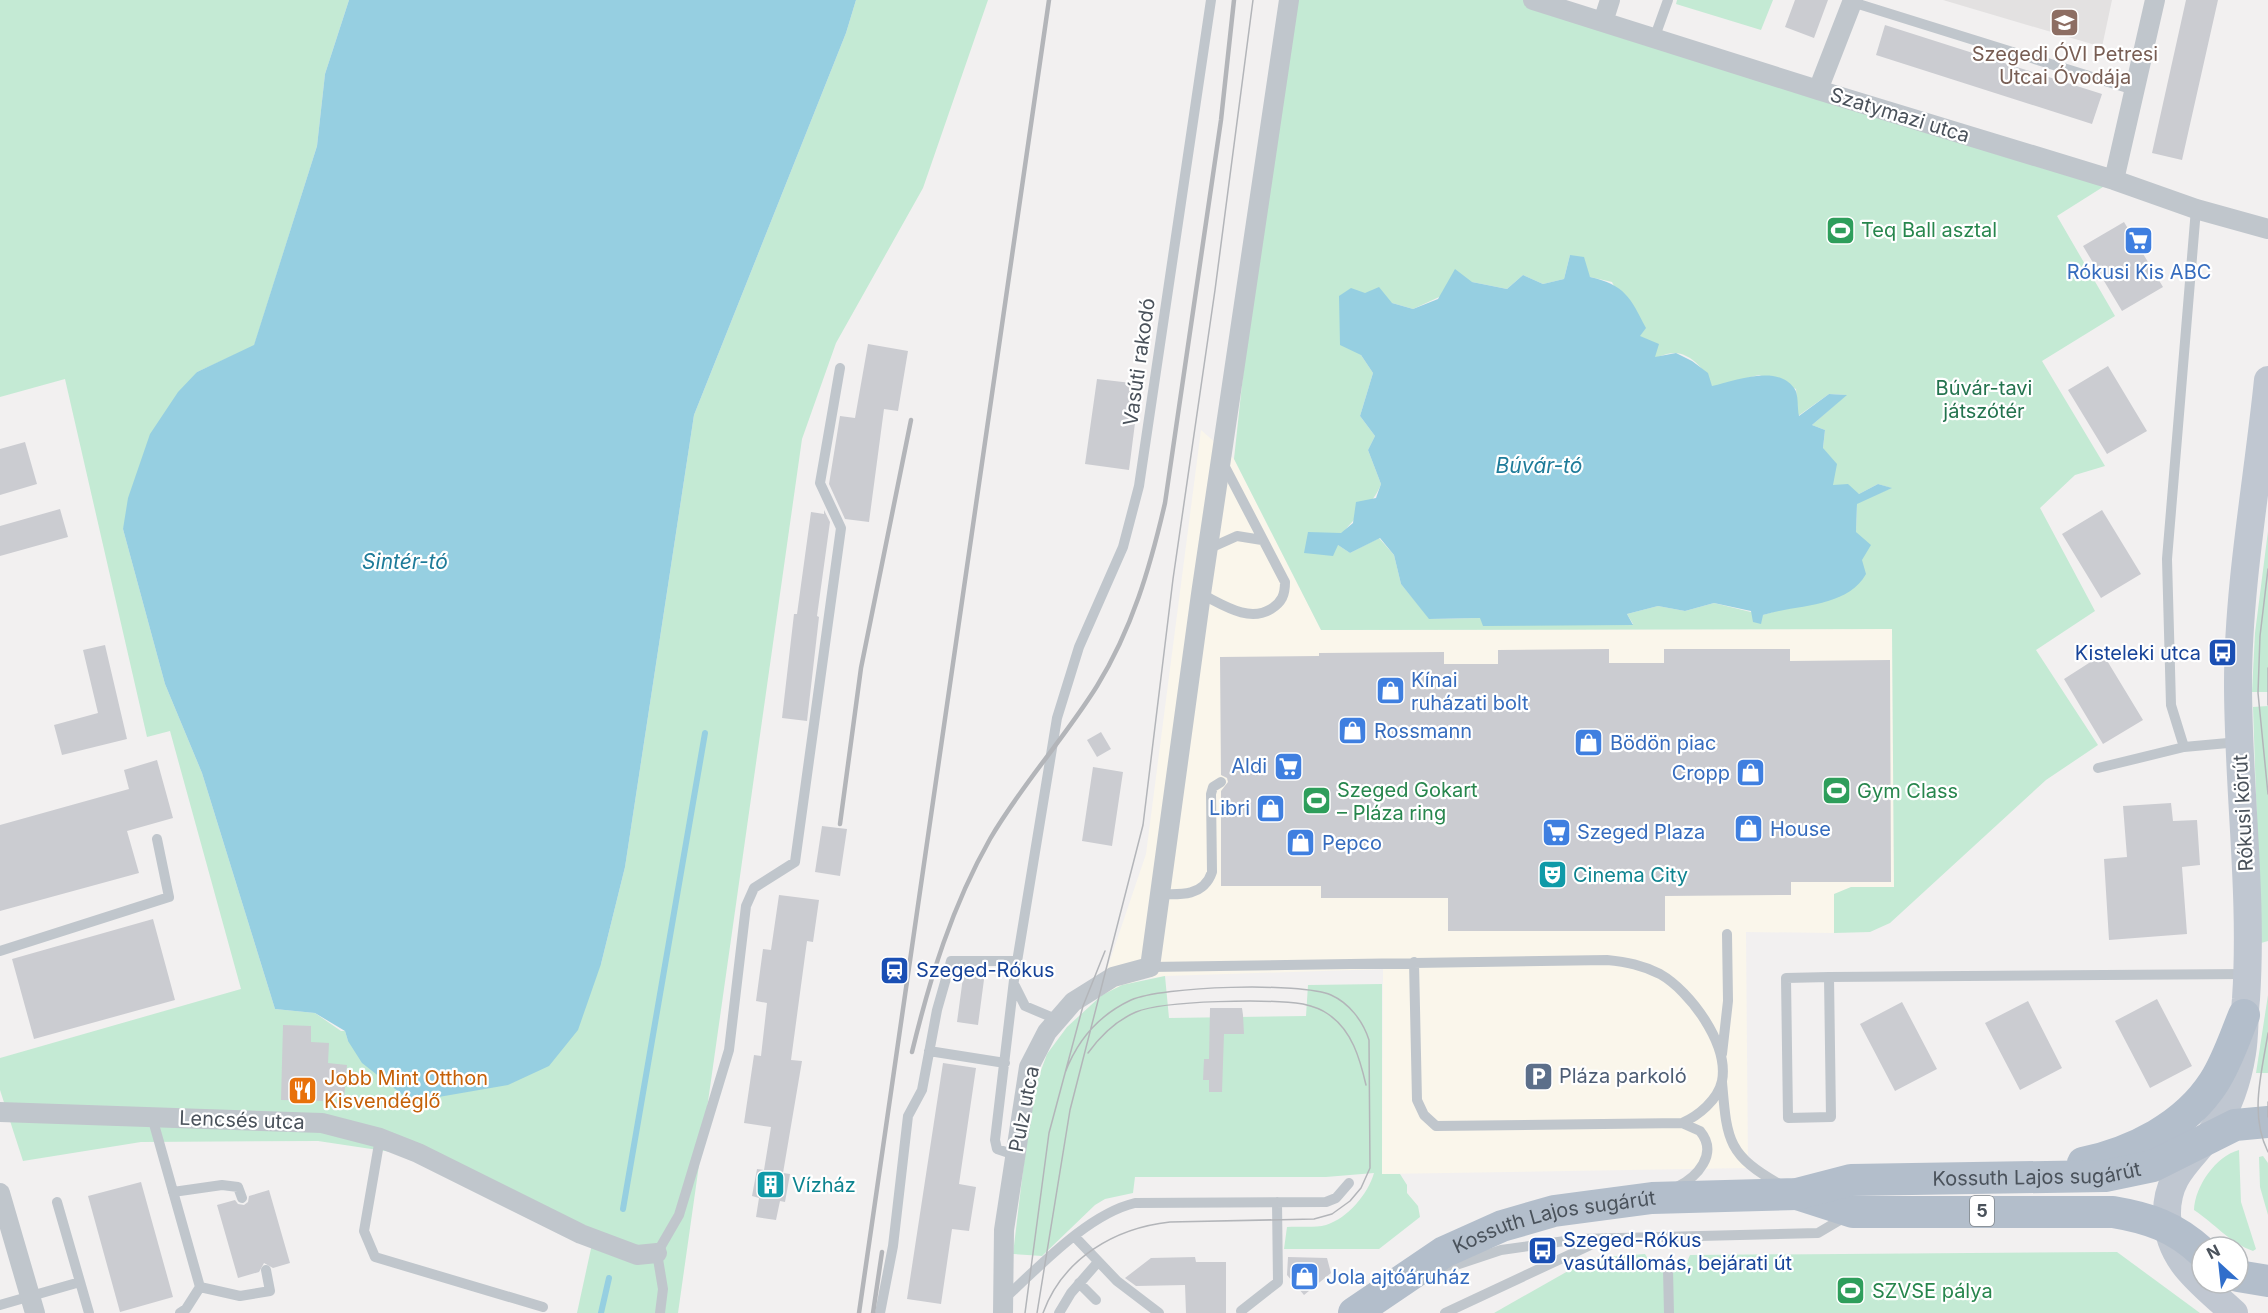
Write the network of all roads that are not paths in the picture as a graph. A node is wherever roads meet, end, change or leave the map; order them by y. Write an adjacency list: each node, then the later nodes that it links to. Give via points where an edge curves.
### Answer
1 (1211, 0): 29 (lane, Vasúti rakodó, via 1139,486 1123,547 1079,647 1058,718)
2 (1288, 0): 17 (street)
3 (1533, 0): 8 (street, Szatymazi utca)
4 (1610, 0): 8 (street)
5 (1668, 0): 9 (lane)
6 (2155, 0): 11 (street)
7 (1852, 1): 10 (street); 11 (lane)
8 (1602, 22): 9 (street, Szatymazi utca)
9 (1654, 39): 10 (street, Szatymazi utca)
10 (1818, 90): 12 (street, Szatymazi utca)
11 (2134, 90): 12 (street)
12 (2114, 180): 13 (street, Szatymazi utca)
13 (2196, 209): 14 (street, Szatymazi utca); 22 (lane, via 2167,560 2171,705)
14 (2268, 229)
15 (840, 368): 62 (lane, via 820,483 841,528 795,862 754,888 746,906 729,1050 679,1215)
16 (2268, 380): 21 (main road, Rókusi körút, via 2241,619)
17 (1222, 462): 18 (lane); 19 (street)
18 (1262, 540): 19 (lane, via 1237,536); 20 (lane, via 1285,582 1285,594 1279,604 1263,614 1246,614)
19 (1208, 549): 20 (street)
20 (1201, 594): 26 (street)
21 (2239, 742): 22 (lane); 32 (main road, Rókusi körút)
22 (2184, 747): 23 (lane)
23 (2098, 768)
24 (1221, 782): 26 (lane, via 1211,794 1209,882 1193,892)
25 (157, 839): 28 (lane, via 169,897)
26 (1160, 894): 31 (street)
27 (1727, 934): 38 (lane, via 1728,1001)
28 (0, 951)
29 (1017, 961): 34 (lane, Vasúti rakodó); 37 (lane, via 951,961)
30 (1414, 962): 31 (lane); 38 (lane, via 1607,960 1640,965 1662,975 1695,1004); 44 (lane, via 1417,1100 1424,1115 1436,1126)
31 (1150, 967): 36 (street, Pulz utca, via 1100,984)
32 (2247, 974): 33 (lane); 35 (main road, Rókusi körút)
33 (1829, 977): 33 (lane, via 1786,978 1788,1118 1831,1117)
34 (1014, 980): 36 (lane, via 1025,1005); 39 (lane, Vasúti rakodó)
35 (2244, 1015): 46 (main road, Rókusi körút, via 2242,1052 2228,1103); 48 (main road, via 2214,1083 2178,1120 2149,1140 2114,1156)
36 (1056, 1019): 47 (street, Pulz utca, via 1029,1067)
37 (929, 1051): 39 (lane); 82 (lane, via 922,1090 908,1116 893,1246)
38 (1721, 1061): 40 (lane)
39 (1005, 1063): 47 (lane, Vasúti rakodó, via 996,1144 1002,1152)
40 (1722, 1080): 44 (lane, via 1706,1107); 52 (lane, via 1725,1121 1735,1150 1758,1172)
41 (0, 1112): 42 (street, Lencsés utca)
42 (152, 1117): 45 (street, Lencsés utca, via 322,1123); 50 (lane)
43 (2268, 1122): 46 (main road, Kossuth Lajos sugárút / 5, via 2235,1125)
44 (1682, 1123): 54 (lane, via 1704,1136 1706,1160 1693,1178)
45 (380, 1138): 62 (street, Lencsés utca, via 581,1234 637,1255); 76 (lane, via 364,1231 375,1257)
46 (2203, 1142): 48 (main road, Kossuth Lajos sugárút / 5, via 2153,1166 2124,1173); 58 (main road, Rókusi körút, via 2176,1176 2168,1202)
47 (1015, 1155): 75 (street, Pulz utca, via 1004,1230)
48 (2012, 1179): 52 (main road, Kossuth Lajos sugárút / 5, via 1851,1180)
49 (1349, 1183): 56 (lane, via 1336,1198 1326,1202)
50 (173, 1192): 53 (lane, via 222,1185 238,1187); 71 (lane)
51 (0, 1193): 74 (street)
52 (1797, 1194): 54 (main road, Kossuth Lajos sugárút / 5); 57 (main road, Kossuth Lajos sugárút / 5)
53 (242, 1198)
54 (1652, 1198): 66 (main road, Kossuth Lajos sugárút / 5, via 1526,1218 1476,1237)
55 (57, 1202): 69 (lane)
56 (1277, 1202): 59 (lane, via 1135,1203 1108,1212); 78 (lane, via 1278,1282)
57 (1853, 1212): 58 (main road, Kossuth Lajos sugárút / 5, via 2089,1210 2140,1216); 60 (lane, via 1818,1233)
58 (2168, 1226): 61 (main road, Kossuth Lajos sugárút / 5); 87 (main road, via 2181,1263)
59 (1075, 1237): 63 (lane); 75 (lane)
60 (1605, 1238): 66 (lane, via 1501,1250 1459,1264); 85 (lane)
61 (2190, 1243)
62 (657, 1253): 81 (lane, via 663,1289)
63 (1098, 1262): 70 (lane); 84 (lane)
64 (1668, 1269): 86 (lane)
65 (266, 1270): 71 (lane, via 270,1291 240,1296)
66 (1413, 1271): 77 (main road, Kossuth Lajos sugárút / 5)
67 (2250, 1278): 68 (main road)
68 (2268, 1281)
69 (80, 1282): 74 (lane); 80 (lane)
70 (1079, 1283): 72 (lane); 83 (lane)
71 (200, 1287): 79 (lane)
72 (1096, 1300)
73 (0, 1305): 74 (lane)
74 (32, 1305)
75 (1004, 1306)
76 (543, 1307)
77 (1359, 1309)
78 (1241, 1311)
79 (184, 1312)
80 (89, 1313)
81 (660, 1313)
82 (880, 1313)
83 (1059, 1313)
84 (1159, 1313)
85 (1445, 1313)
86 (1669, 1313)
87 (2234, 1313)

